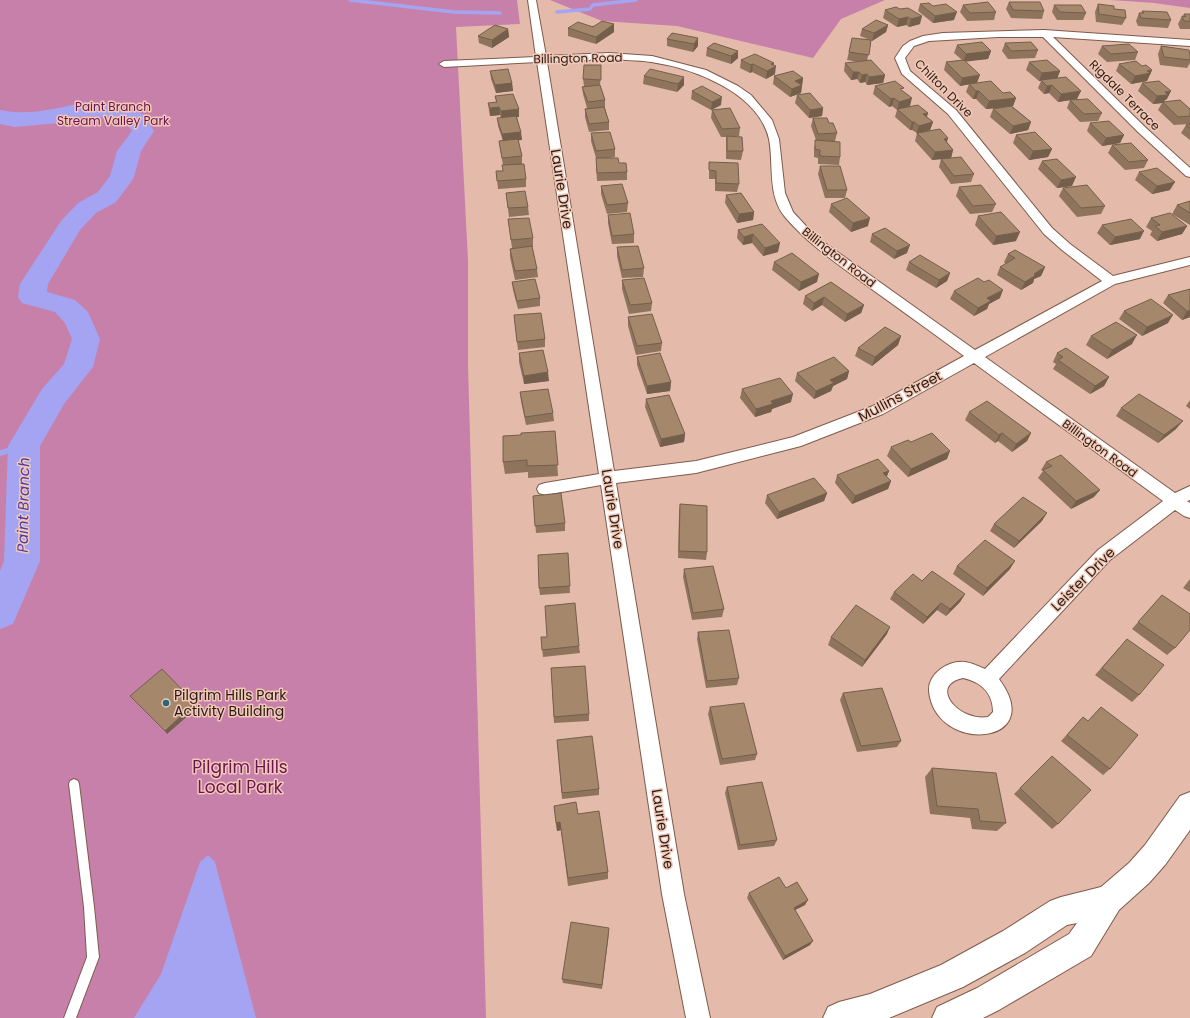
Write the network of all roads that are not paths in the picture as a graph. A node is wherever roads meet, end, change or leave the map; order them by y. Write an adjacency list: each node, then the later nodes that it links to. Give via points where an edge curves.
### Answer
1 (532, 0): 4 (street, Laurie Drive)
2 (1044, 33): 3 (street, Chilton Drive); 6 (street, Rigdale Terrace); 8 (street, Chilton Drive, via 934,37 916,41 904,48 900,58 906,72 952,112 1048,231)
3 (1190, 43)
4 (541, 59): 5 (street, Billington Road); 9 (street, Billington Road, via 609,56 652,59 702,72 734,88 747,97 767,120 774,139 779,193 788,214 818,244); 10 (street, Laurie Drive)
5 (444, 64)
6 (1190, 174)
7 (1190, 261): 8 (street, Mullins Street)
8 (1111, 281): 9 (street, Mullins Street)
9 (973, 356): 10 (street, Mullins Street, via 878,410 796,442 696,467); 13 (street, Billington Road)
10 (608, 478): 11 (street, Mullins Street); 20 (street, Laurie Drive, via 672,886)
11 (545, 490)
12 (1190, 492): 13 (street, Leister Drive)
13 (1175, 501): 14 (street, Billington Road); 15 (street, Leister Drive, via 1104,555)
14 (1190, 512)
15 (987, 679)
16 (74, 784): 19 (lane, via 93,956)
17 (1190, 806): 18 (main road, via 1155,855)
18 (1109, 900): 21 (main road, via 1061,912 1014,942 952,976 870,1010); 22 (main road, via 1080,945 988,999)
19 (70, 1018)
20 (698, 1018)
21 (839, 1018)
22 (948, 1018)

